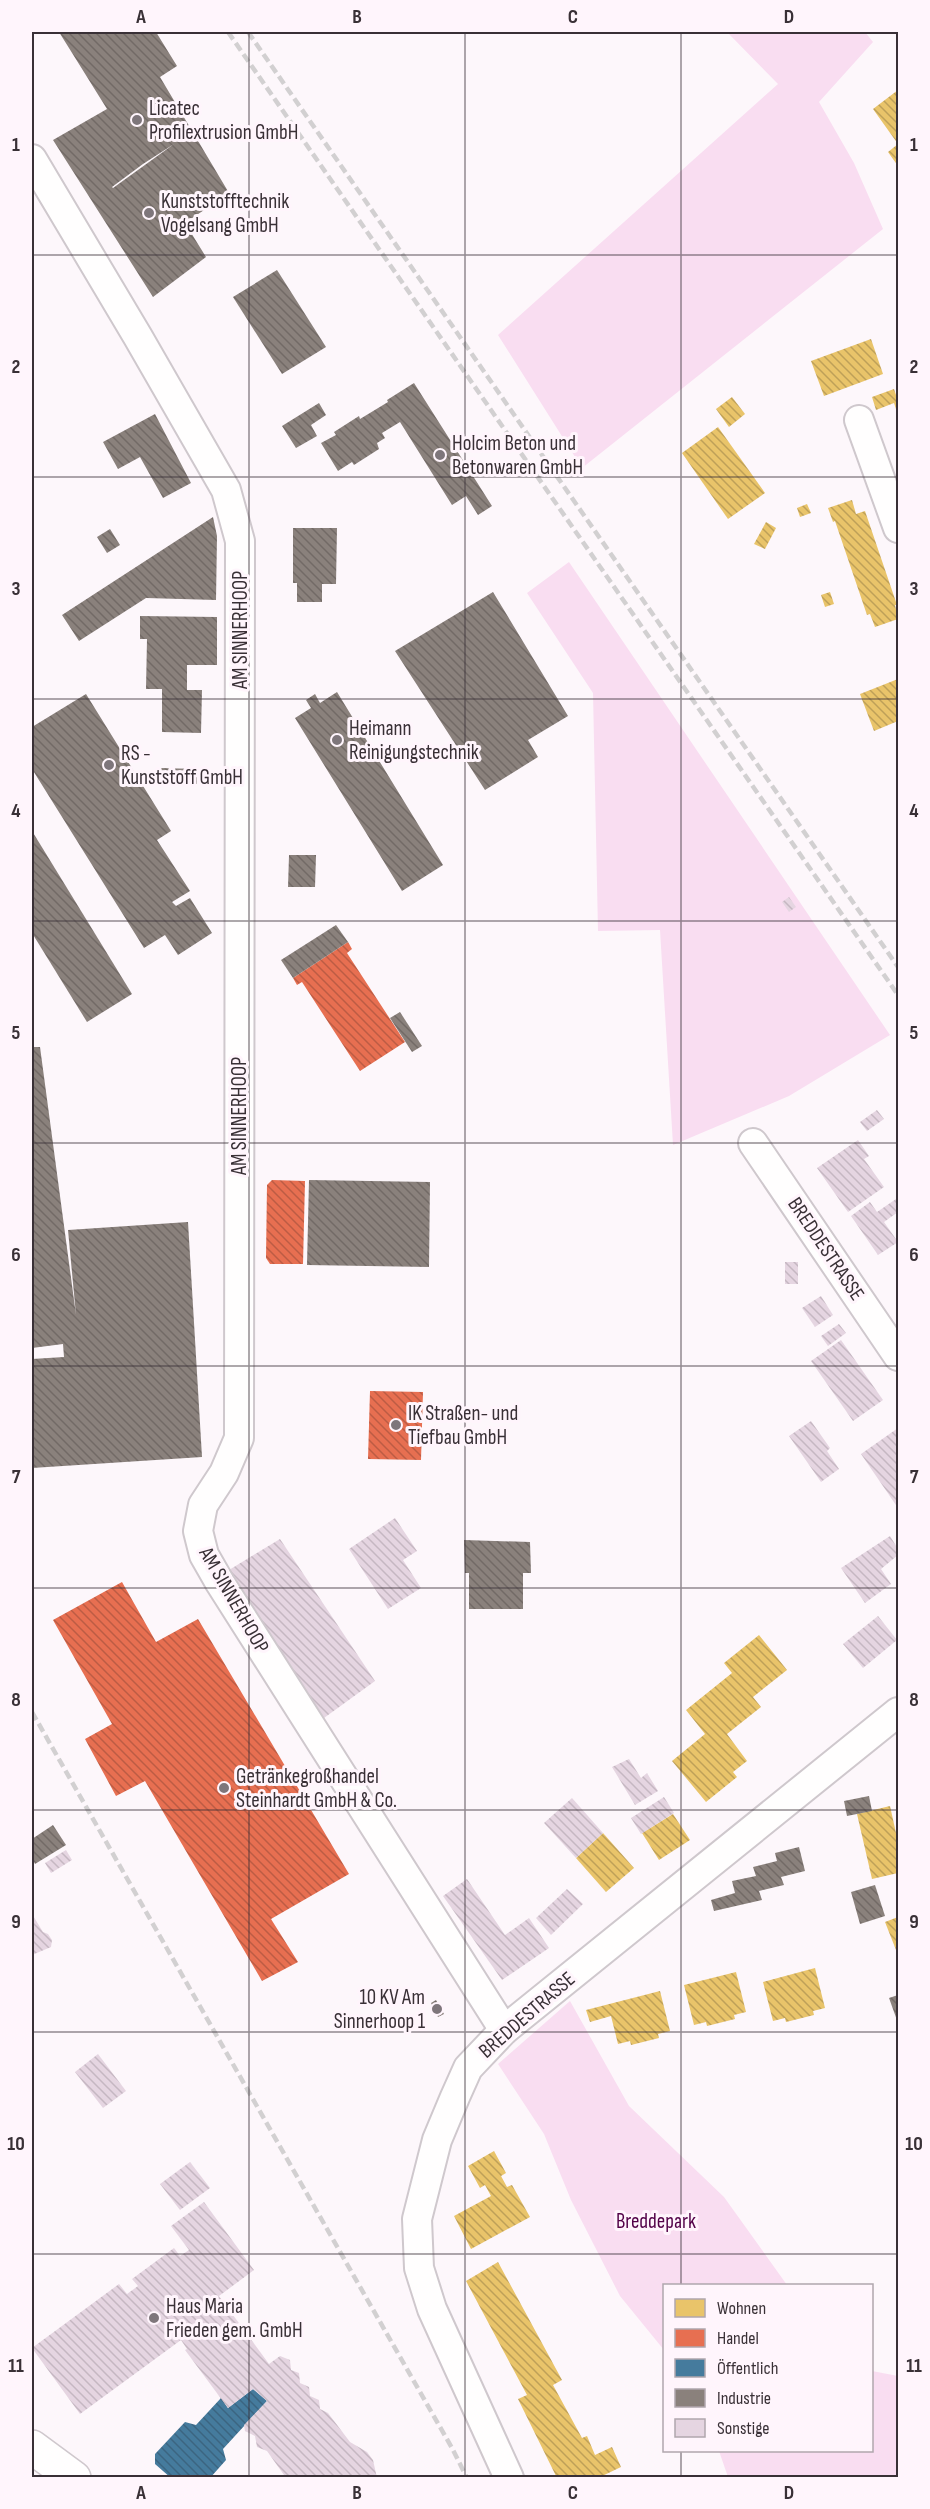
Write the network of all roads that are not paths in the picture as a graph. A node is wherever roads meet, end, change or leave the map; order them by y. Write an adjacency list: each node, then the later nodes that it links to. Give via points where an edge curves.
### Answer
1 (32, 159): 7 (street, AM SINNERHOOP, via 226,490 240,541 240,1438 203,1505 198,1531 204,1555)
2 (859, 420): 3 (street)
3 (898, 528)
4 (753, 1143): 5 (street, BREDDESTRASSE)
5 (898, 1356)
6 (896, 1723): 7 (street, BREDDESTRASSE)
7 (504, 2030): 10 (street, BREDDESTRASSE, via 468,2068 437,2140 417,2219 420,2268 432,2309)
8 (32, 2447): 9 (main road)
9 (74, 2478)
10 (509, 2478)

